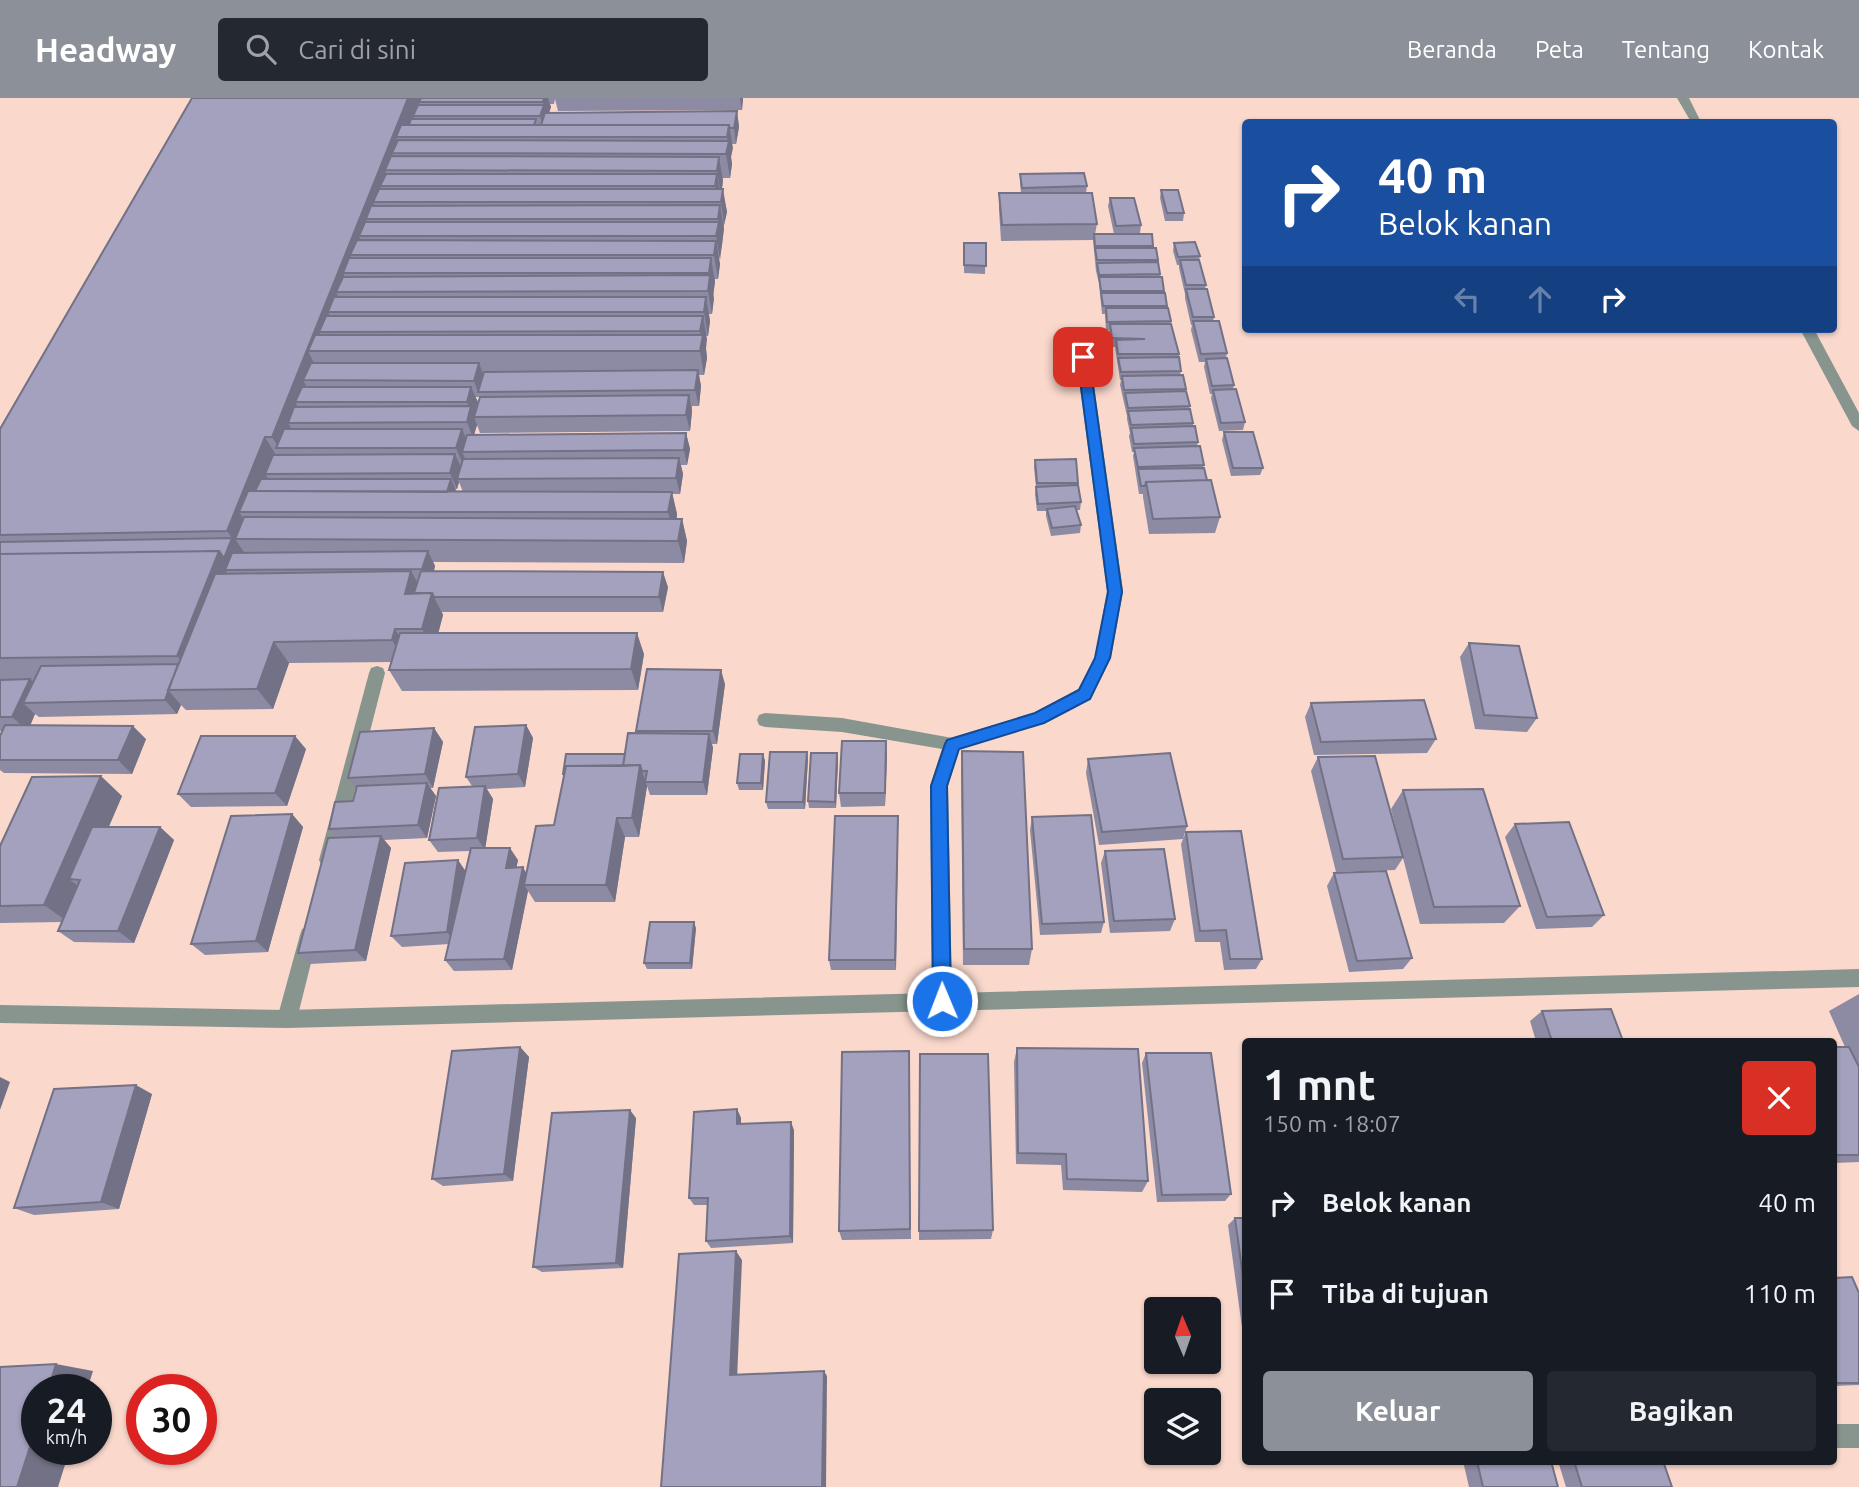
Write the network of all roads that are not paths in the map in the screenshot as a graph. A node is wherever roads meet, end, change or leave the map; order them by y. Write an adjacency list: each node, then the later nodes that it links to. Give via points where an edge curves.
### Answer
1 (1683, 98): 2 (street)
2 (1694, 119)
3 (1809, 333): 5 (street)
4 (1083, 357): 8 (street, via 1115,592 1103,658 1084,694 1039,718)
5 (1859, 426)
6 (377, 673): 9 (street)
7 (765, 720): 8 (street, via 842,725)
8 (952, 744): 12 (street, via 939,786)
9 (325, 873)
10 (315, 913): 14 (street)
11 (1859, 978): 12 (street)
12 (942, 1001): 14 (street)
13 (0, 1014): 14 (street)
14 (287, 1019)
15 (1837, 1436): 16 (street)
16 (1859, 1436)

